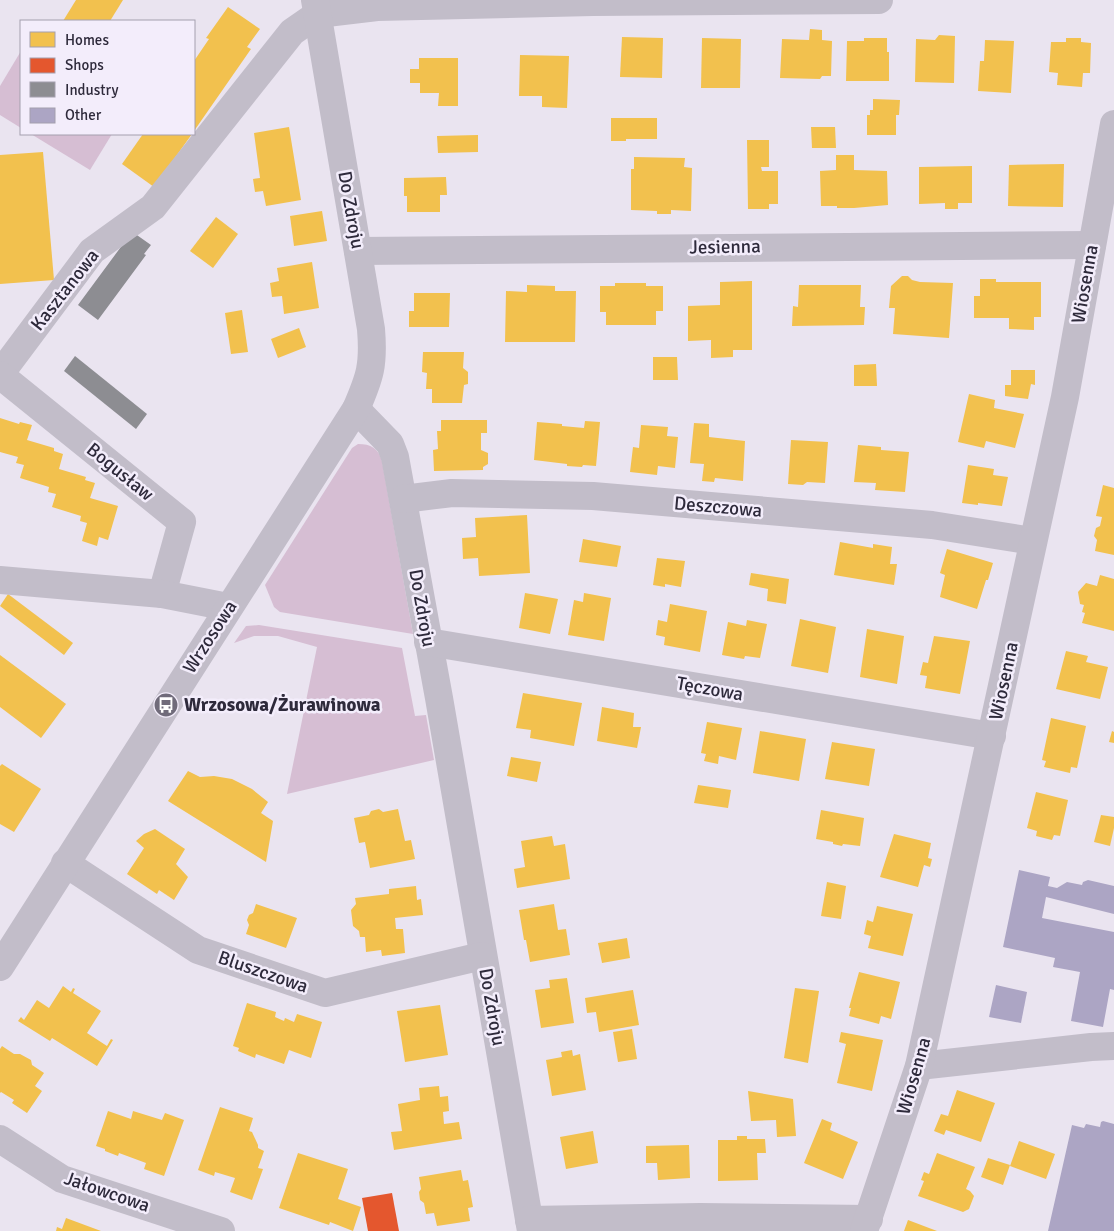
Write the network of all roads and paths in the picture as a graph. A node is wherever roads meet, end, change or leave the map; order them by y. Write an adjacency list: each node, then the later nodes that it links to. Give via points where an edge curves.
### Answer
1 (879, 0): 2 (street)
2 (593, 1): 3 (street)
3 (316, 7): 6 (street, Do Zdroju); 7 (street, Kasztanowa, via 292,32 153,207 92,251)
4 (1114, 124): 5 (street, Wiosenna)
5 (1092, 245): 6 (street, Jesienna); 10 (street, Wiosenna, via 1065,397)
6 (358, 251): 8 (street, Do Zdroju, via 373,352 369,379)
7 (0, 375): 12 (street, Bogusław, via 182,522)
8 (356, 409): 9 (street, Do Zdroju, via 390,444); 13 (street, Wrzosowa)
9 (403, 499): 10 (street, Deszczowa, via 452,493 593,496 932,525); 14 (street, Do Zdroju)
10 (1033, 541): 15 (street, Wiosenna)
11 (0, 580): 12 (street)
12 (162, 594): 13 (street)
13 (228, 607): 16 (street, Wrzosowa)
14 (428, 642): 15 (street, Tęczowa); 17 (street, Do Zdroju)
15 (992, 736): 20 (street, Wiosenna)
16 (65, 863): 17 (street, Bluszczowa, via 198,950 325,992); 18 (street, Wrzosowa)
17 (482, 956): 23 (street, Do Zdroju)
18 (0, 967)
19 (1114, 1046): 20 (street)
20 (919, 1066): 22 (street, Wiosenna)
21 (0, 1139): 24 (street, Jałowcowa, via 62,1179)
22 (866, 1225): 23 (street, via 700,1217)
23 (530, 1226)
24 (221, 1231)

